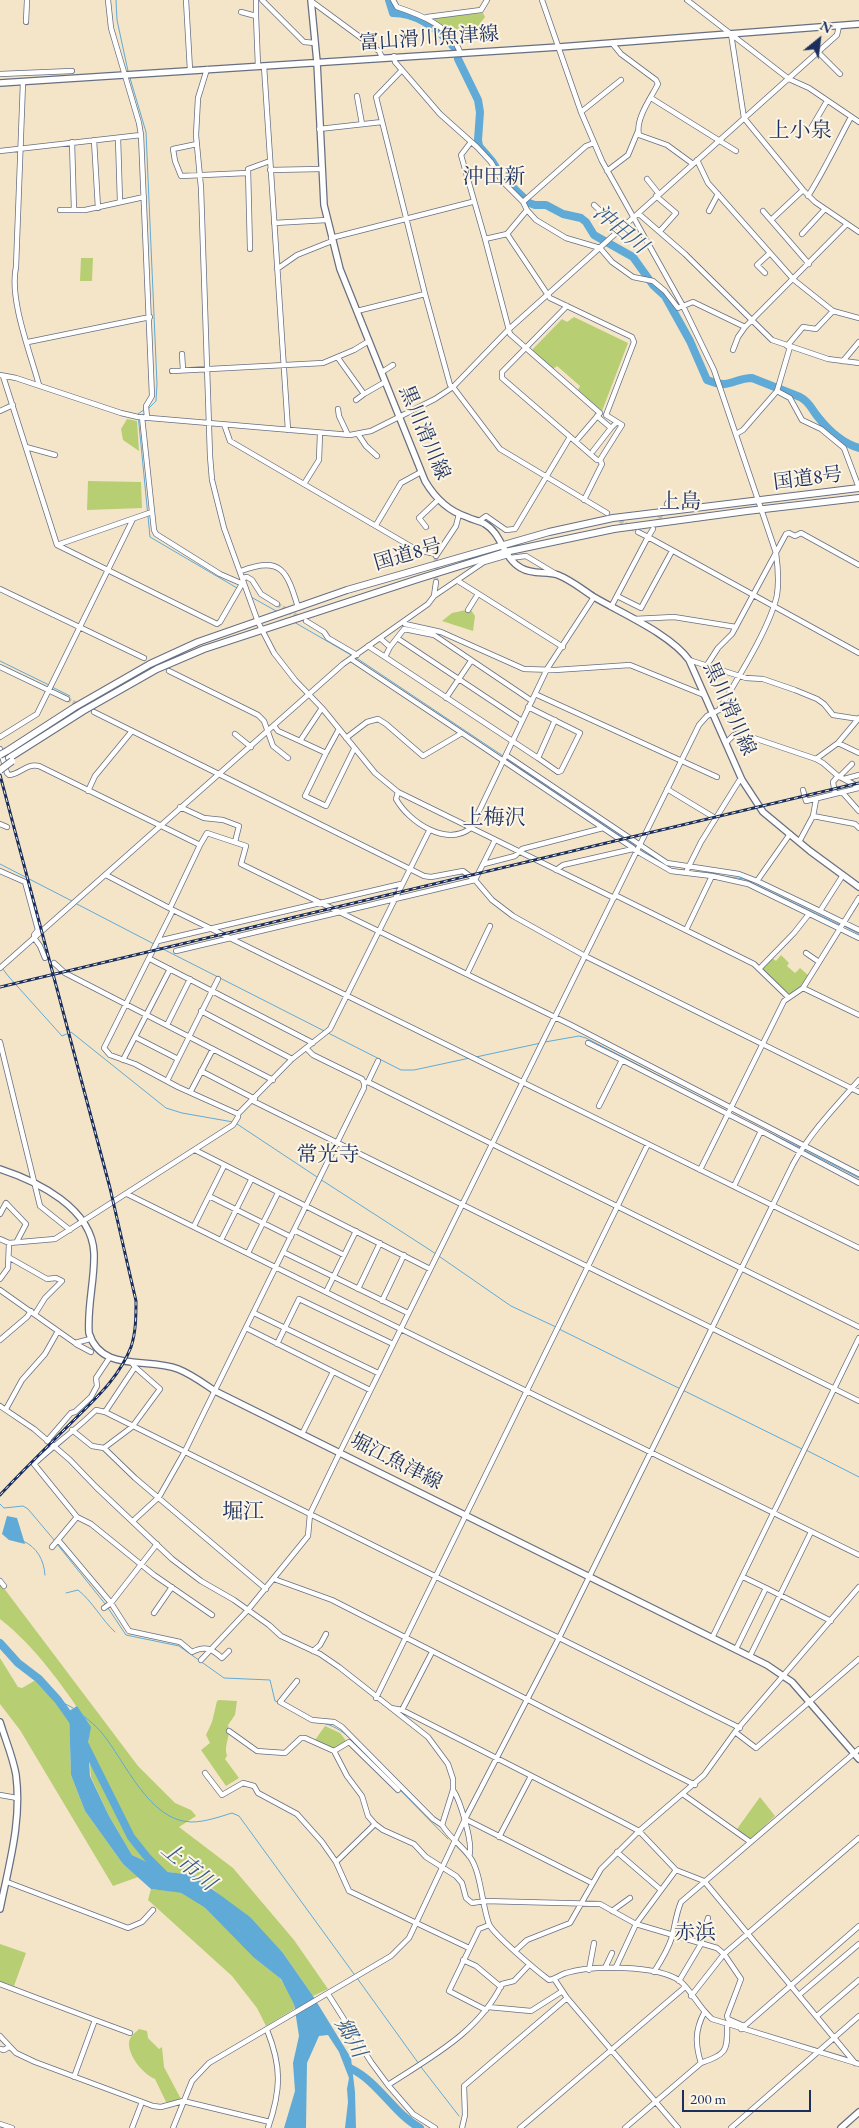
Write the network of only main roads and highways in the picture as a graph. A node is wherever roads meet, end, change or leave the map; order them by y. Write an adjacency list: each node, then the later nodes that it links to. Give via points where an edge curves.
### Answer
1 (311, 0): 3 (main road, 黒川滑川線)
2 (859, 24): 3 (main road, 富山滑川魚津線)
3 (317, 62): 4 (main road, 富山滑川魚津線); 7 (main road, 黒川滑川線, via 321,170 327,220 340,269 431,492 459,514 492,529)
4 (0, 83)
5 (859, 488): 7 (highway, 国道8号, via 613,518 549,532)
6 (859, 498): 7 (highway, 国道8号, via 614,529)
7 (506, 553): 8 (highway, 国道8号, via 374,582 198,642 150,664); 10 (highway, 国道8号, via 204,650 157,670 83,711); 13 (main road, 黒川滑川線, via 521,568 560,576 676,646 689,660 742,780 763,812)
8 (3, 750): 9 (highway, bridge)
9 (0, 755)
10 (10, 760): 11 (highway, 国道8号); 12 (highway, bridge)
11 (0, 764)
12 (0, 770)
13 (859, 887)
14 (0, 1170): 16 (main road, 堀江魚津線, via 65,1202 84,1221 93,1240 94,1254 88,1324 90,1338 102,1352 133,1365 179,1369 215,1391 750,1656 785,1675)
15 (0, 1722): 18 (main road, via 15,1772 17,1798 16,1839)
16 (857, 1751): 17 (main road, 堀江魚津線)
17 (859, 1759)
18 (1, 1895): 19 (main road)
19 (0, 1909)
20 (859, 2112): 21 (main road)
21 (841, 2128)

